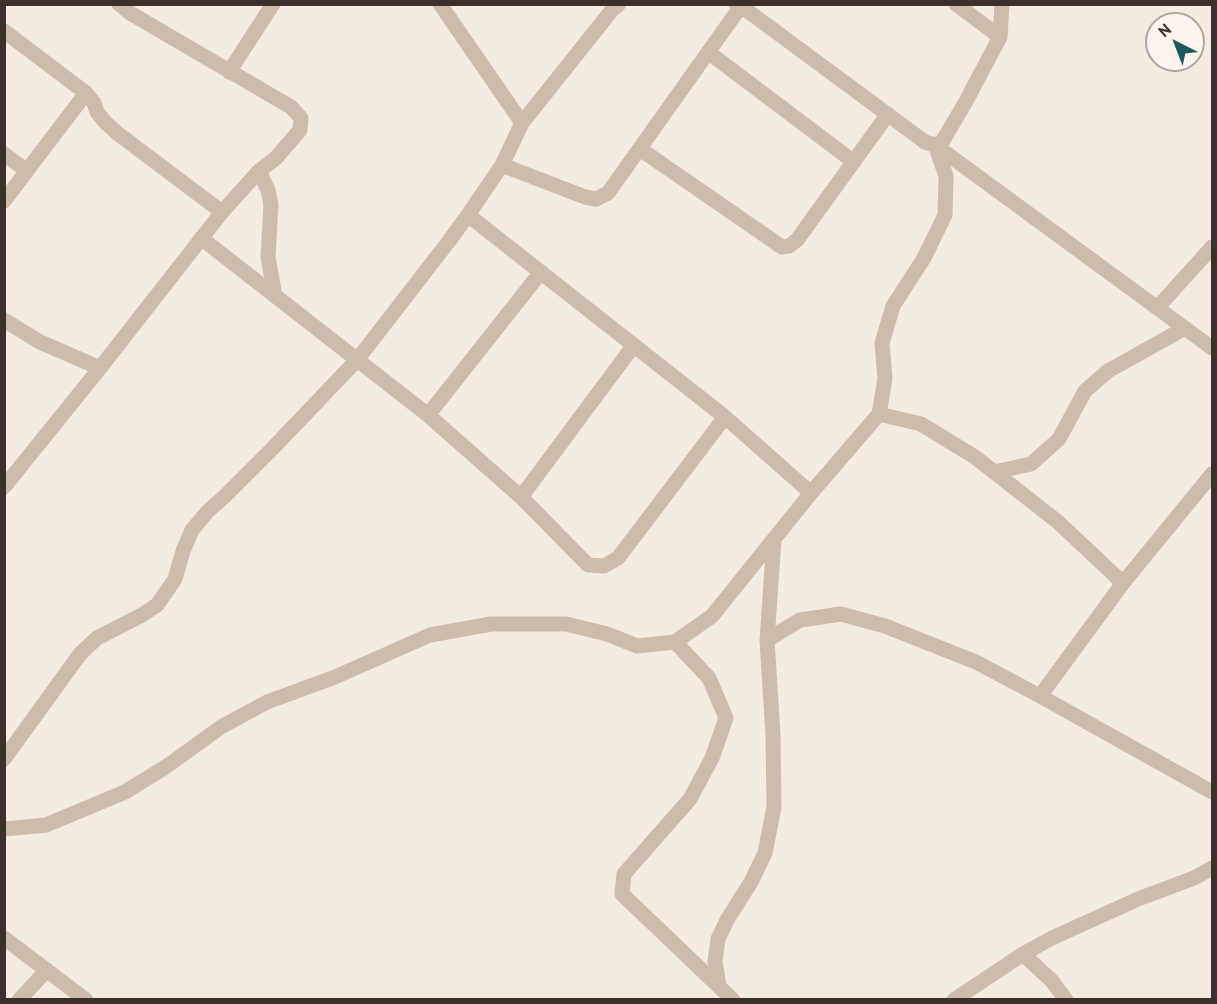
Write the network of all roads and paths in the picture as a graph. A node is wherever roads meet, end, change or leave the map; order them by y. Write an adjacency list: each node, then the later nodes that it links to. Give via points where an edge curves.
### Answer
1 (273, 4): 11 (street)
2 (440, 4): 14 (street)
3 (619, 4): 14 (street)
4 (956, 4): 9 (street)
5 (1002, 4): 9 (street)
6 (121, 5): 11 (street)
7 (739, 5): 10 (street); 13 (street)
8 (4, 31): 12 (street)
9 (1000, 37): 15 (street, via 942,142)
10 (708, 52): 16 (street); 18 (street)
11 (229, 72): 21 (street, via 291,107 301,118 300,130)
12 (86, 93): 20 (street); 23 (street, via 105,122)
13 (888, 114): 15 (street, via 925,142); 18 (street)
14 (522, 123): 19 (street)
15 (935, 144): 29 (street); 36 (street, via 946,176 945,215 924,258 893,306 882,343 885,379)
16 (640, 149): 18 (street, via 782,247 797,240); 19 (street, via 608,193 596,199)
17 (4, 154): 20 (street)
18 (854, 162)
19 (502, 165): 24 (street)
20 (27, 171): 22 (street)
21 (259, 171): 23 (street); 28 (street, via 271,205 268,257)
22 (4, 201)
23 (222, 212): 25 (street)
24 (468, 215): 27 (street); 34 (street)
25 (201, 238): 28 (street); 35 (street)
26 (1212, 247): 29 (street)
27 (540, 272): 32 (street); 37 (street)
28 (275, 296): 34 (street)
29 (1157, 308): 31 (street)
30 (4, 320): 35 (street, via 40,342)
31 (1185, 328): 33 (street); 39 (street, via 1108,371 1085,391 1059,439 1031,464)
32 (634, 345): 38 (street); 43 (street)
33 (1212, 348)
34 (357, 360): 37 (street); 49 (street, via 192,530 176,579 157,605 97,638 80,654)
35 (100, 368): 41 (street)
36 (879, 414): 39 (street, via 921,424); 42 (street)
37 (428, 415): 43 (street)
38 (725, 417): 42 (street); 43 (street, via 618,558 604,566 588,565)
39 (994, 472): 45 (street, via 1058,522)
40 (1212, 474): 45 (street)
41 (4, 488)
42 (811, 493): 44 (street)
43 (521, 497)
44 (774, 539): 46 (street); 47 (street, via 712,616)
45 (1123, 583): 48 (street)
46 (767, 640): 48 (street, via 800,620 842,615 885,626 976,662); 56 (street, via 774,807 765,853 718,939 715,961)
47 (675, 642): 51 (street, via 637,645 566,624 491,624 430,635 267,702 221,727 125,792 46,825); 56 (street, via 709,678 726,718 712,758 690,799 624,874 622,894)
48 (1040, 696): 50 (street)
49 (4, 759)
50 (1212, 792)
51 (4, 829)
52 (1212, 868): 54 (street)
53 (4, 938): 55 (street)
54 (1023, 954): 60 (street); 61 (street)
55 (47, 970): 57 (street); 58 (street)
56 (719, 986): 59 (street)
57 (19, 999)
58 (86, 999)
59 (733, 999)
60 (954, 999)
61 (1066, 999)

